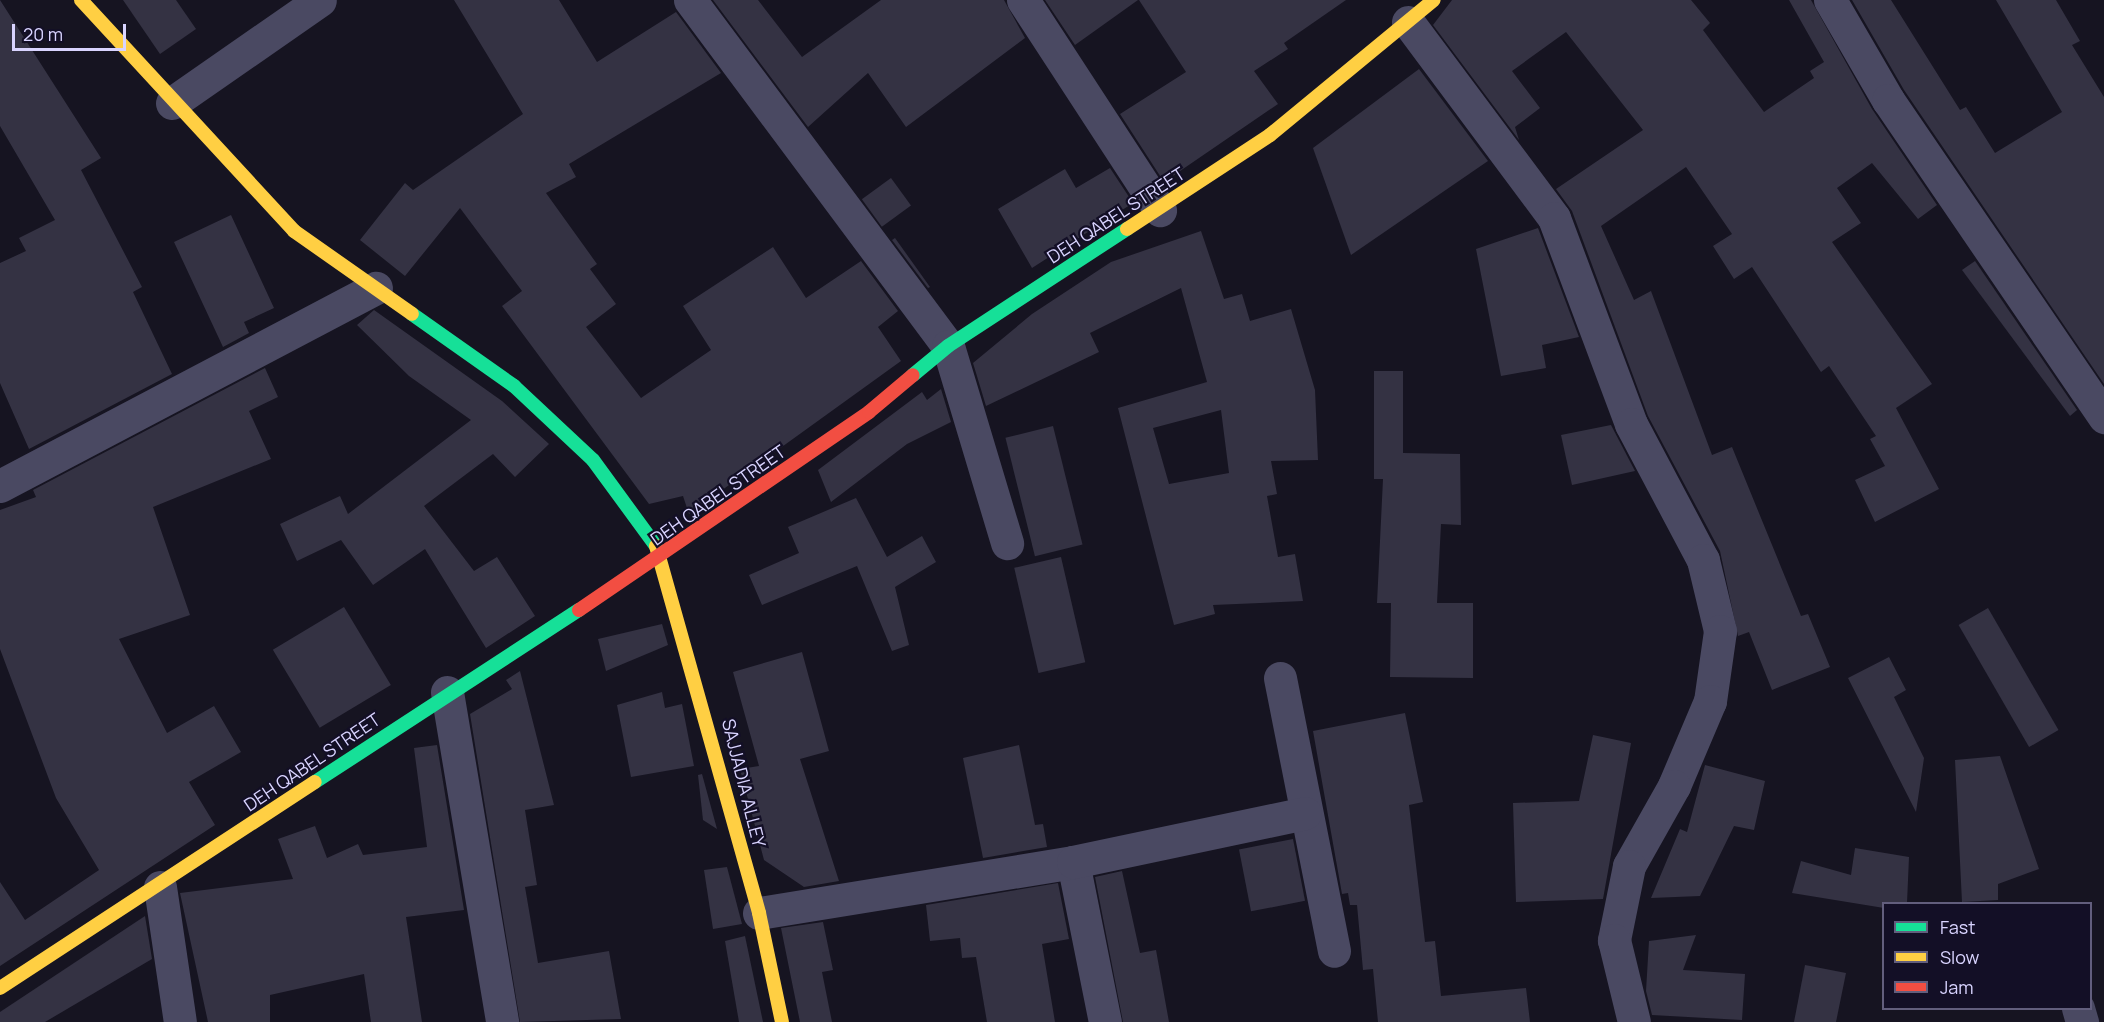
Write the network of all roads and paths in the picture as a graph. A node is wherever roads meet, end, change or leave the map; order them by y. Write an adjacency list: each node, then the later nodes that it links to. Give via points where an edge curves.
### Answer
1 (81, 0): 8 (street)
2 (320, 0): 8 (street)
3 (690, 0): 11 (street)
4 (1023, 0): 9 (street)
5 (1434, 0): 7 (street, DEH QABEL STREET)
6 (1830, 0): 12 (street, via 1888,100)
7 (1408, 22): 9 (street, DEH QABEL STREET, via 1270,135); 28 (street, via 1554,218 1631,424 1703,560 1720,631 1710,701 1674,786 1629,866 1614,940)
8 (172, 103): 10 (street, via 294,231)
9 (1160, 210): 11 (street, DEH QABEL STREET)
10 (376, 288): 13 (street); 15 (street, via 514,386 593,460)
11 (948, 346): 14 (street); 15 (street, DEH QABEL STREET, via 870,412)
12 (2104, 417)
13 (0, 486)
14 (1006, 543)
15 (663, 555): 17 (street, DEH QABEL STREET); 21 (street, SAJJADIA ALLEY)
16 (1280, 678): 18 (street)
17 (447, 692): 20 (street, DEH QABEL STREET); 25 (street)
18 (1305, 813): 19 (street); 22 (street)
19 (1072, 862): 21 (street); 27 (street)
20 (160, 886): 23 (street, DEH QABEL STREET); 24 (street)
21 (759, 913): 26 (street, SAJJADIA ALLEY)
22 (1334, 951)
23 (3, 979)
24 (180, 1022)
25 (502, 1022)
26 (782, 1022)
27 (1104, 1022)
28 (1634, 1022)

